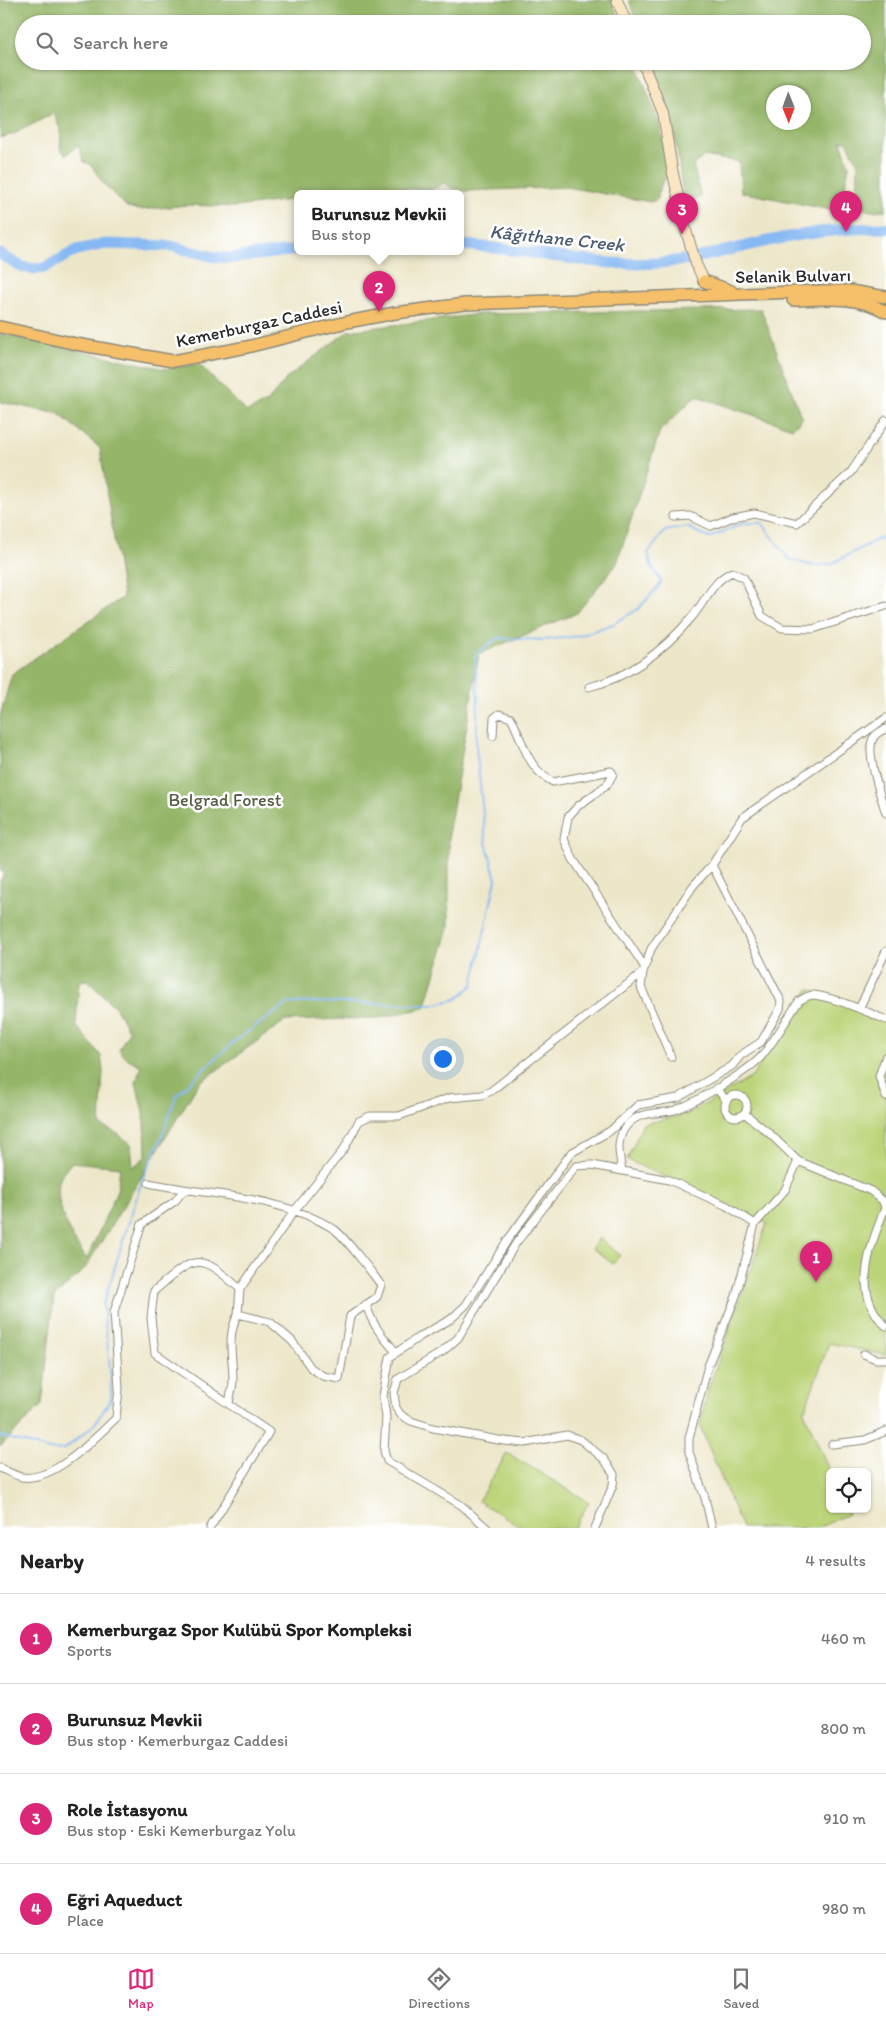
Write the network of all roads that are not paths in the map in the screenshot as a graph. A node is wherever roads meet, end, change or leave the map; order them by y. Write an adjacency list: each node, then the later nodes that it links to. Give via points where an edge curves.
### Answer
1 (617, 0): 2 (main road)
2 (623, 15)
3 (646, 70): 4 (main road, via 663,114 672,169)
4 (699, 275): 5 (main road, via 721,289); 6 (main road); 8 (main road)
5 (744, 294): 7 (main road, Selanik Bulvarı, via 850,291); 8 (main road, Selanik Bulvarı)
6 (684, 296): 8 (main road, Kemerburgaz Caddesi); 9 (main road, Kemerburgaz Caddesi)
7 (886, 297)
8 (704, 298): 9 (main road, Kemerburgaz Caddesi, via 571,305); 10 (main road, Selanik Bulvarı, via 832,298 872,304)
9 (528, 303): 11 (main road, Kemerburgaz Caddesi, via 465,304 395,313 173,361)
10 (886, 312)
11 (0, 327)
12 (886, 420): 13 (street, via 851,472 797,523 754,513 711,526 690,516)
13 (676, 517)
14 (886, 606): 15 (street, via 813,629 782,628 762,616 744,578 732,572 721,577 693,616 654,654 616,678)
15 (589, 687)
16 (886, 718): 20 (street, via 752,810 735,827)
17 (886, 729): 19 (street, via 875,736 871,746 877,789)
18 (492, 736): 22 (street, via 494,718 499,714 511,718 528,759 553,782 611,771 614,774 607,785 568,817 564,839 573,859)
19 (886, 813)
20 (712, 865): 22 (street, via 693,886 651,949); 41 (street, via 781,1001 780,1010 761,1042 741,1055 732,1066 678,1098 638,1105 610,1131 570,1153 466,1306 451,1319)
21 (886, 951): 23 (street)
22 (644, 969): 26 (street, via 641,987); 35 (street, via 487,1093 449,1098 392,1118 362,1118 344,1149)
23 (859, 1009): 24 (street); 27 (street, via 815,995 806,997 799,1001 758,1060)
24 (886, 1020)
25 (886, 1056): 28 (street, via 879,1076)
26 (671, 1057)
27 (716, 1088): 29 (street); 32 (street, via 673,1110 641,1115 627,1125 618,1140)
28 (886, 1097)
29 (726, 1100): 30 (street, via 724,1107 730,1116 738,1117); 30 (street, via 735,1095 742,1097 747,1107)
30 (744, 1113): 31 (street)
31 (798, 1161): 36 (street, via 785,1190); 40 (street, via 871,1191 883,1201 885,1208 868,1256 865,1276 868,1295)
32 (622, 1171): 36 (street, via 669,1180 727,1206); 50 (street, via 592,1165 576,1166 570,1171 516,1243 458,1338 398,1380 394,1393 396,1408 401,1415 433,1428 504,1441 525,1442 567,1435 581,1440 604,1459 614,1474)
33 (149, 1184): 34 (street)
34 (184, 1190): 35 (street, via 234,1196); 47 (street, via 175,1202 142,1224 114,1312 119,1388 116,1418 76,1457 47,1473 23,1478)
35 (296, 1210): 37 (street); 38 (street, via 336,1230 375,1276 381,1289 377,1297)
36 (755, 1224): 51 (street, via 736,1296 708,1366 689,1438 688,1452)
37 (240, 1289): 39 (street); 44 (street, via 216,1267 204,1262 190,1264 154,1291 151,1318 156,1353)
38 (366, 1304): 39 (street, via 350,1316 339,1378 324,1376 311,1368 292,1341 270,1322); 41 (street, via 376,1330)
39 (238, 1314): 44 (street, via 232,1326 230,1344 233,1380)
40 (886, 1326)
41 (396, 1352): 49 (street, via 390,1357 383,1396 387,1461 462,1505)
42 (864, 1354): 43 (street)
43 (886, 1359)
44 (229, 1403): 48 (street, via 269,1432)
45 (886, 1431): 46 (street, via 865,1440)
46 (832, 1444)
47 (0, 1468)
48 (210, 1528)
49 (487, 1528)
50 (595, 1528)
51 (712, 1528)

